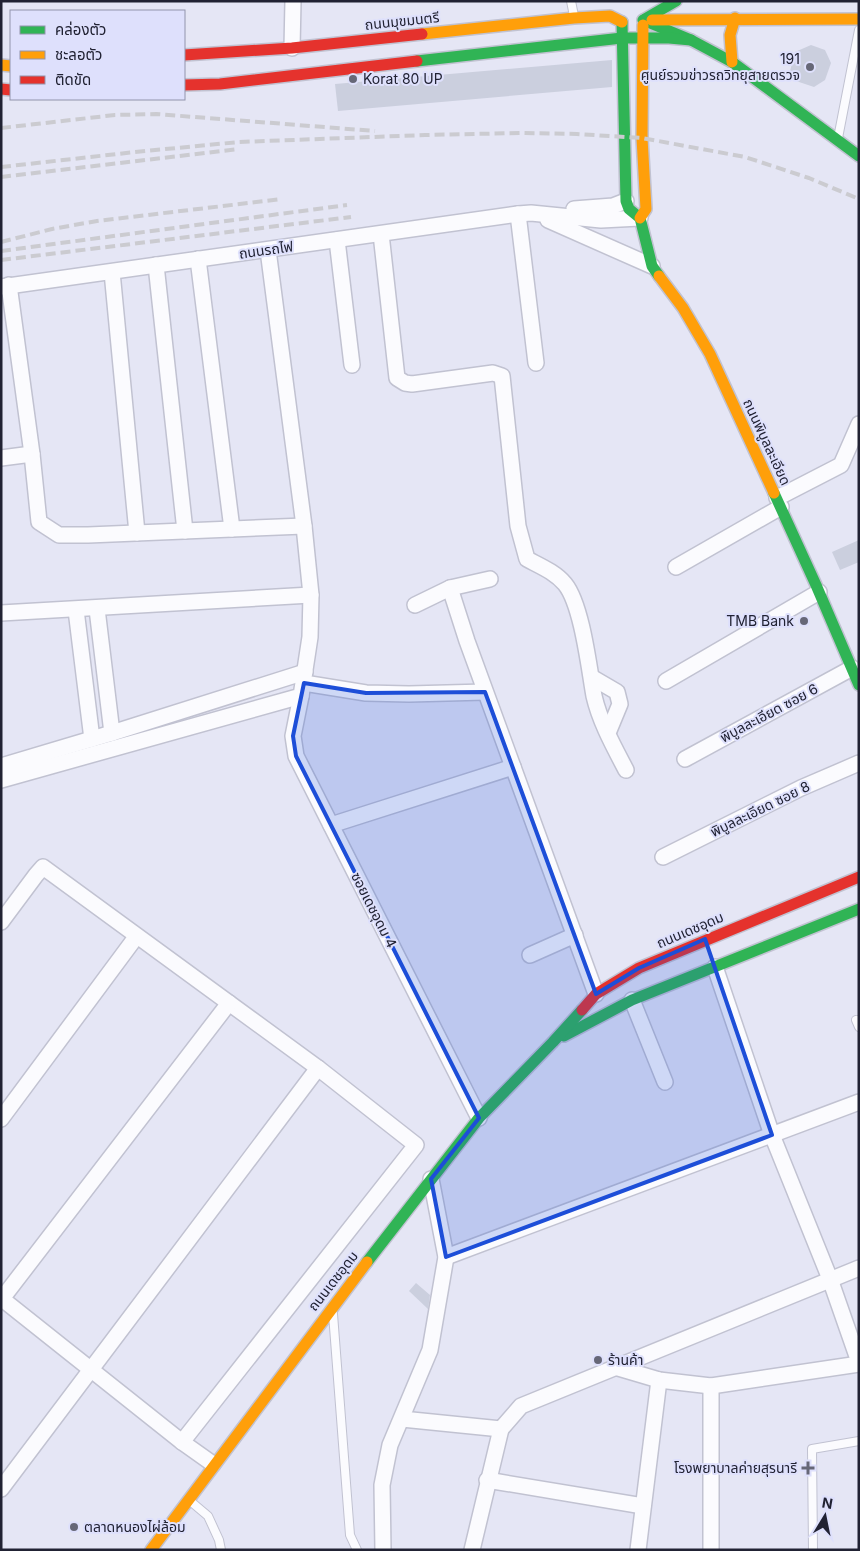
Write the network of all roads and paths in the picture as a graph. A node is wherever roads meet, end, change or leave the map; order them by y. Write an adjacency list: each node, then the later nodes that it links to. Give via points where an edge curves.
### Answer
1 (293, 1): 14 (street)
2 (570, 1): 5 (lane)
3 (676, 1): 8 (main road)
4 (723, 6): 6 (main road)
5 (574, 18): 9 (main road, ถนนมุขมนตรี, via 610,16); 14 (main road, ถนนมุขมนตรี)
6 (733, 18): 7 (main road, ถนนมุขมนตรี); 8 (main road, ถนนมุขมนตรี); 16 (main road, via 729,41)
7 (859, 19)
8 (643, 20): 9 (main road, ถนนมุขมนตรี); 12 (main road, ถนนพิบูลละเอียด); 13 (main road)
9 (622, 22): 11 (main road)
10 (859, 30): 18 (lane)
11 (622, 38): 12 (main road); 17 (main road); 20 (main road)
12 (642, 38): 13 (main road); 22 (main road, ถนนพิบูลละเอียด, via 646,209)
13 (691, 40): 16 (main road)
14 (292, 48): 15 (main road, ถนนมุขมนตรี, via 219,57)
15 (185, 55)
16 (732, 62): 18 (main road)
17 (185, 85)
18 (837, 142): 19 (main road)
19 (859, 156)
20 (626, 200): 21 (street, ถนนรถไฟ, via 606,207); 22 (main road, ถนนพิบูลละเอียด, via 629,209)
21 (524, 214): 22 (street, ถนนรถไฟ, via 581,219); 23 (street, ถนนรถไฟ); 28 (street, via 565,227); 31 (street)
22 (640, 218): 28 (main road, ถนนพิบูลละเอียด)
23 (381, 234): 24 (street, ถนนรถไฟ); 51 (street, via 397,378 412,384 493,373 502,376 518,526 527,559 554,573 566,584 574,599)
24 (337, 240): 25 (street, ถนนรถไฟ); 32 (street)
25 (268, 250): 26 (street, ถนนรถไฟ); 37 (street, ซอยเดชอุดม 4)
26 (198, 259): 27 (street, ถนนรถไฟ); 38 (street)
27 (156, 265): 29 (street, ถนนรถไฟ); 39 (street)
28 (652, 266): 36 (main road, ถนนพิบูลละเอียด, via 683,308 710,354)
29 (112, 272): 30 (street, ถนนรถไฟ); 40 (street)
30 (5, 286): 34 (street)
31 (536, 363)
32 (352, 364)
33 (859, 424): 36 (street, via 841,465)
34 (32, 454): 35 (street); 40 (street, via 39,522 59,535)
35 (1, 458)
36 (779, 503): 41 (street); 44 (main road, ถนนพิบูลละเอียด)
37 (304, 526): 38 (street); 45 (street, ซอยเดชอุดม 4)
38 (232, 529): 39 (street)
39 (186, 531): 40 (street)
40 (137, 533)
41 (676, 567)
42 (490, 579): 43 (street)
43 (450, 588): 46 (street); 55 (street)
44 (819, 592): 50 (main road, ถนนพิบูลละเอียด); 52 (street)
45 (311, 595): 47 (street); 53 (street, ซอยเดชอุดม 4, via 310,637)
46 (415, 605)
47 (96, 609): 48 (street); 56 (street)
48 (76, 610): 49 (street); 58 (street)
49 (1, 613)
50 (852, 668): 54 (main road, ถนนพิบูลละเอียด); 59 (street, พิบูลละเอียด ซอย 6)
51 (593, 678): 57 (street, via 594,696); 57 (street, via 617,692 620,704)
52 (666, 681)
53 (303, 684): 55 (street, via 366,693); 56 (street); 64 (street); 65 (street, ซอยเดชอุดม 4, via 293,736 296,756)
54 (859, 685)
55 (485, 692): 62 (street)
56 (112, 733): 58 (street)
57 (608, 733): 63 (street)
58 (92, 739): 61 (street)
59 (685, 758)
60 (859, 763): 66 (street, พิบูลละเอียด ซอย 8, via 801,788)
61 (1, 766)
62 (513, 767): 65 (street); 71 (street)
63 (626, 770)
64 (1, 780)
65 (331, 825): 81 (street, ซอยเดชอุดม 4)
66 (663, 857)
67 (859, 877): 72 (main road, ถนนเดชอุดม)
68 (859, 909): 72 (main road, ถนนเดชอุดม)
69 (1, 922): 70 (street, via 43,867)
70 (136, 936): 76 (street); 82 (street)
71 (575, 936): 73 (street); 74 (street)
72 (710, 953): 74 (main road, ถนนเดชอุดม, via 639,968); 75 (main road, ถนนเดชอุดม); 83 (street)
73 (530, 955)
74 (596, 994): 77 (main road, ถนนเดชอุดม)
75 (632, 1000): 77 (main road, ถนนเดชอุดม); 79 (street)
76 (229, 1003): 78 (street); 88 (street)
77 (553, 1042): 81 (main road, ถนนเดชอุดม)
78 (318, 1068): 92 (street); 98 (street, via 416,1145)
79 (665, 1082)
80 (859, 1102): 83 (street)
81 (479, 1118): 84 (main road, ถนนเดชอุดม)
82 (1, 1119)
83 (772, 1135): 85 (street); 87 (street)
84 (432, 1179): 85 (street); 89 (main road, ถนนเดชอุดม)
85 (446, 1257): 95 (street, via 430,1350)
86 (859, 1268): 87 (street)
87 (830, 1279): 90 (street); 91 (street)
88 (2, 1299): 92 (street)
89 (332, 1307): 99 (main road, ถนนเดชอุดม); 106 (lane, via 350,1535)
90 (859, 1363): 94 (street)
91 (615, 1367): 93 (street); 96 (street, via 521,1406)
92 (91, 1370): 98 (street); 101 (street)
93 (659, 1380): 94 (street); 103 (street)
94 (711, 1386): 110 (street)
95 (402, 1420): 96 (street); 107 (street, via 390,1445 382,1485)
96 (500, 1429): 100 (street)
97 (859, 1441): 111 (lane, via 812,1449)
98 (182, 1442): 99 (street)
99 (214, 1464): 102 (main road, ถนนเดชอุดม)
100 (487, 1480): 103 (street); 108 (street)
101 (1, 1489)
102 (189, 1500): 104 (main road, ถนนเดชอุดม); 105 (lane, via 208,1516)
103 (643, 1506): 109 (street)
104 (151, 1550)
105 (221, 1550)
106 (357, 1550)
107 (382, 1550)
108 (472, 1550)
109 (638, 1550)
110 (711, 1550)
111 (813, 1550)

